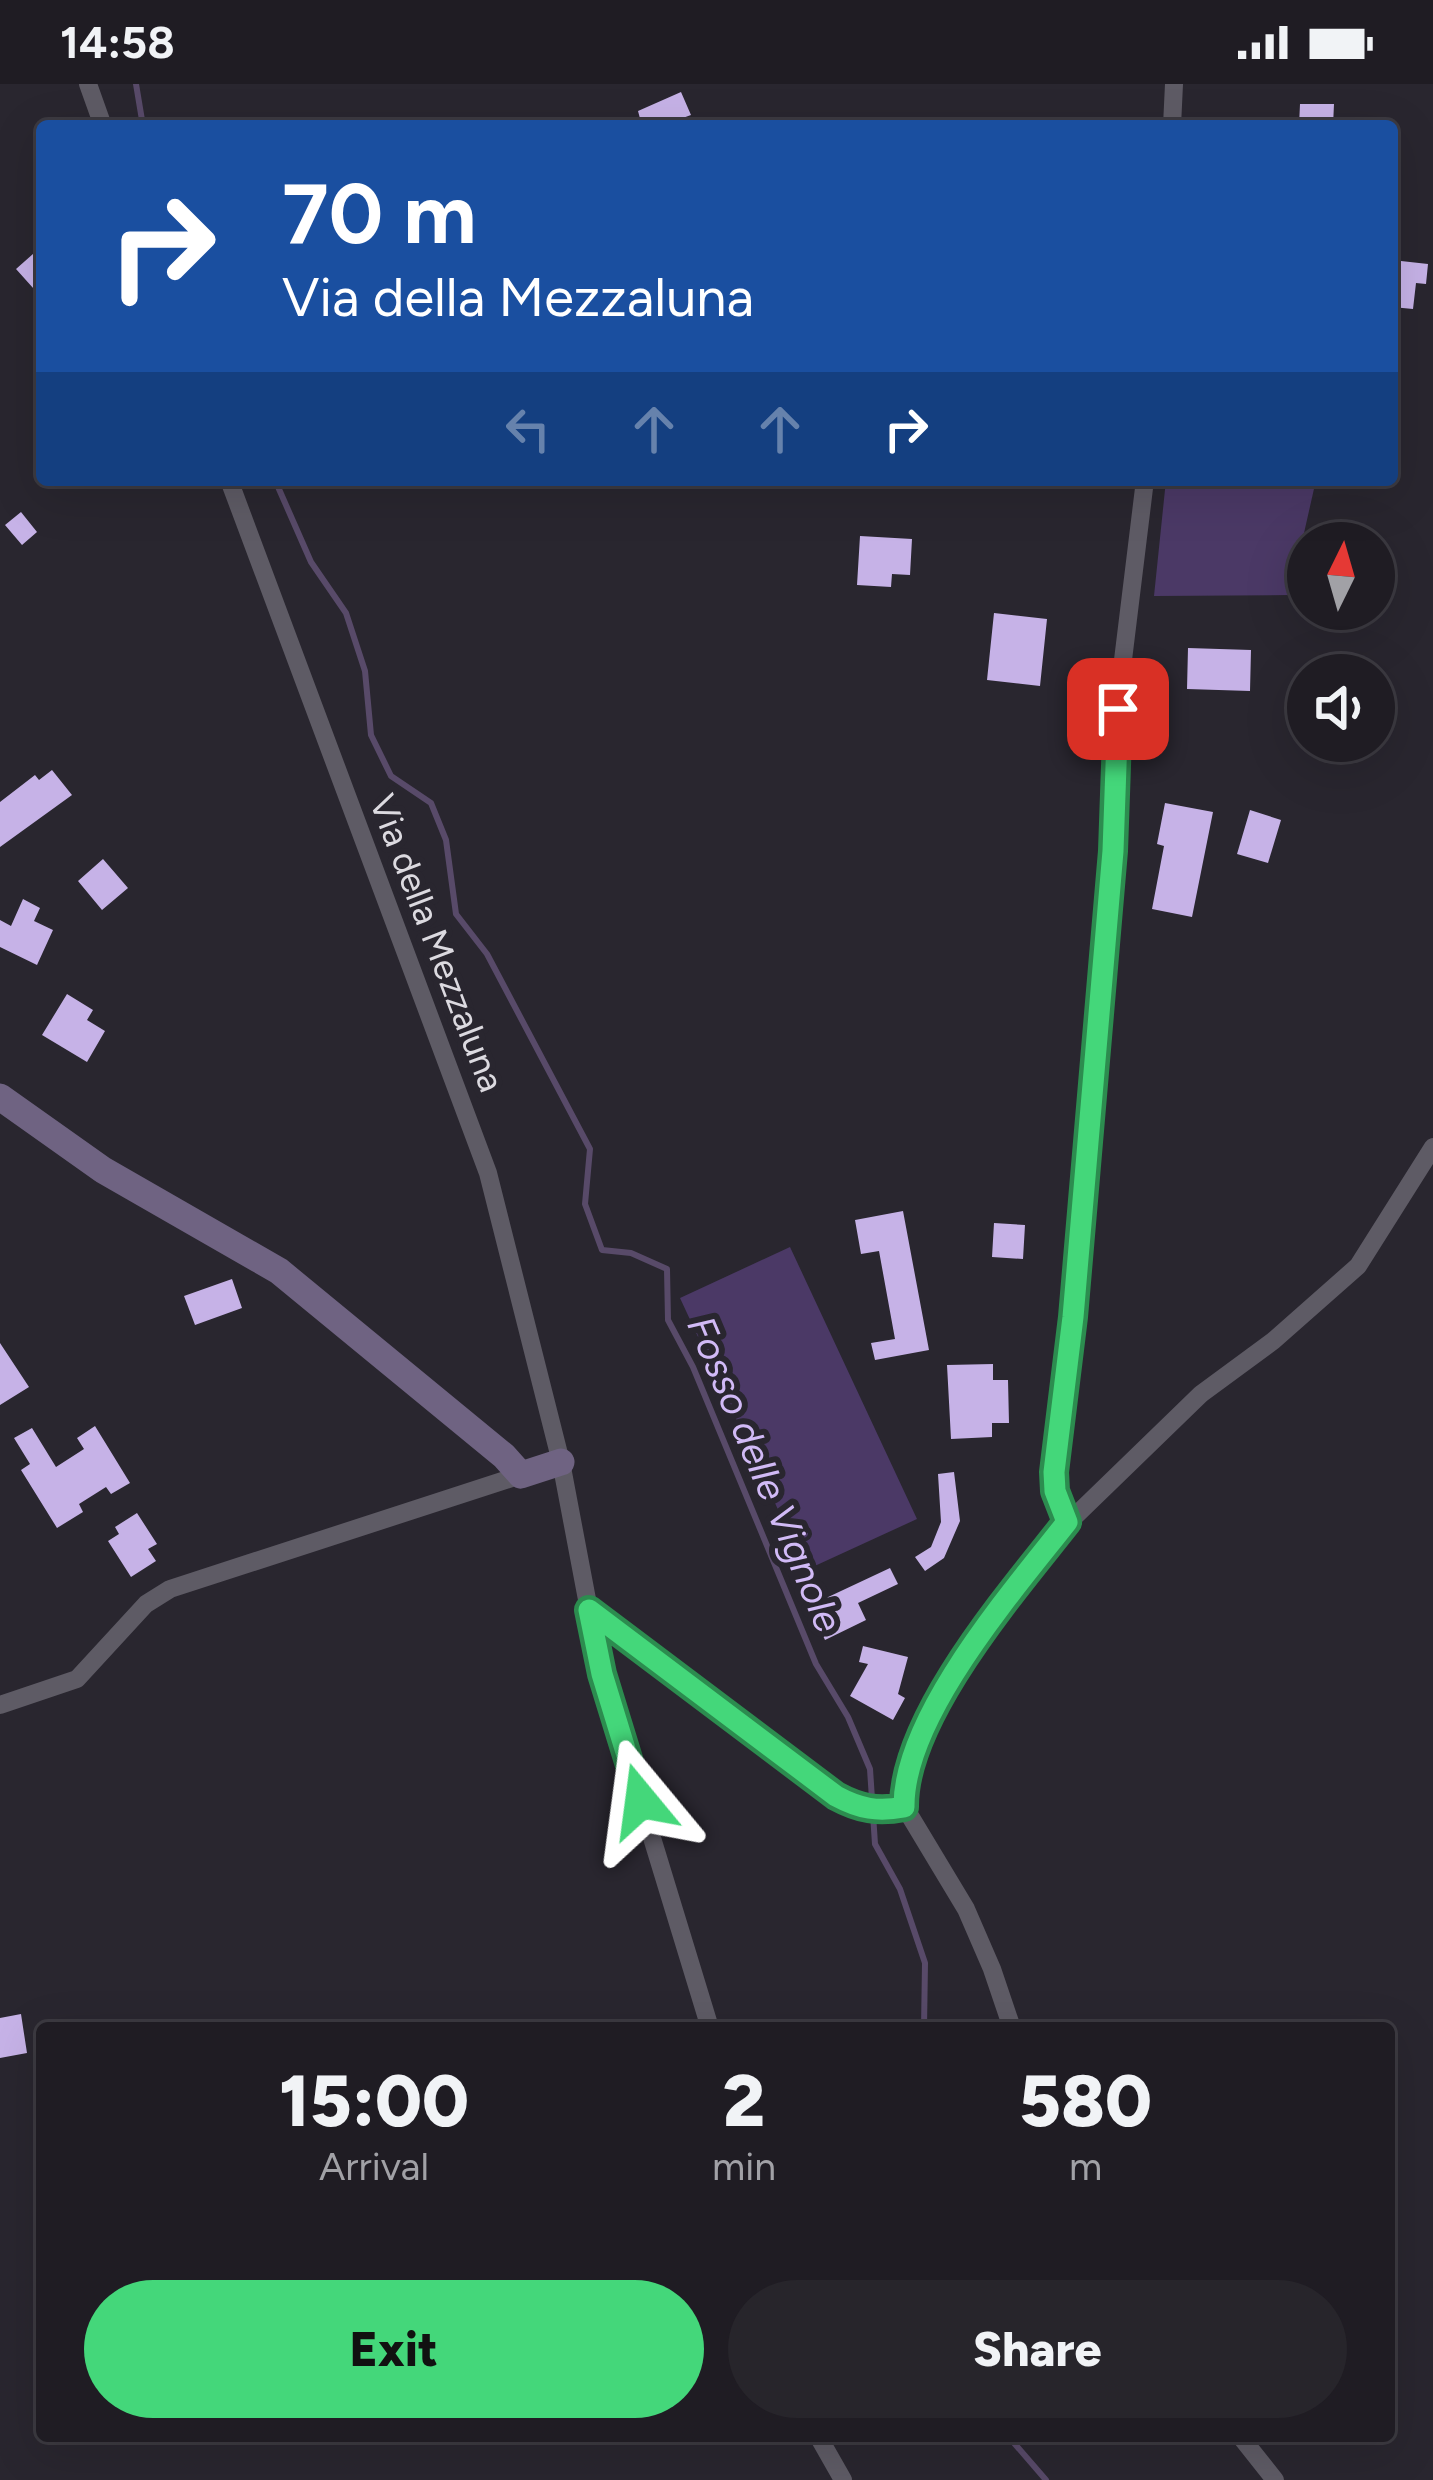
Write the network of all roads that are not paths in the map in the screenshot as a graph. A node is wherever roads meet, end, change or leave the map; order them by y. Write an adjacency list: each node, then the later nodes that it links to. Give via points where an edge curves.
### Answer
1 (88, 84): 3 (street)
2 (1174, 84): 4 (street)
3 (101, 120)
4 (1172, 120)
5 (231, 486): 9 (street, Via della Mezzaluna, via 488,1172)
6 (1144, 486): 11 (street, via 1116,723 1113,851 1054,1472)
7 (0, 1097): 10 (street, via 103,1170 280,1271)
8 (1433, 1147): 11 (street, via 1358,1266 1201,1394)
9 (558, 1449): 10 (street); 12 (street, Via della Mezzaluna)
10 (521, 1475): 13 (street, via 170,1588 77,1679)
11 (1067, 1522): 14 (street, via 974,1644 930,1720 904,1780)
12 (589, 1610): 14 (street, via 836,1796 880,1811); 15 (street, Via della Mezzaluna)
13 (0, 1705)
14 (904, 1807): 16 (street, via 966,1909)
15 (708, 2022)
16 (1010, 2022)
17 (822, 2442): 19 (street)
18 (1245, 2442): 20 (street)
19 (844, 2480)
20 (1275, 2480)

